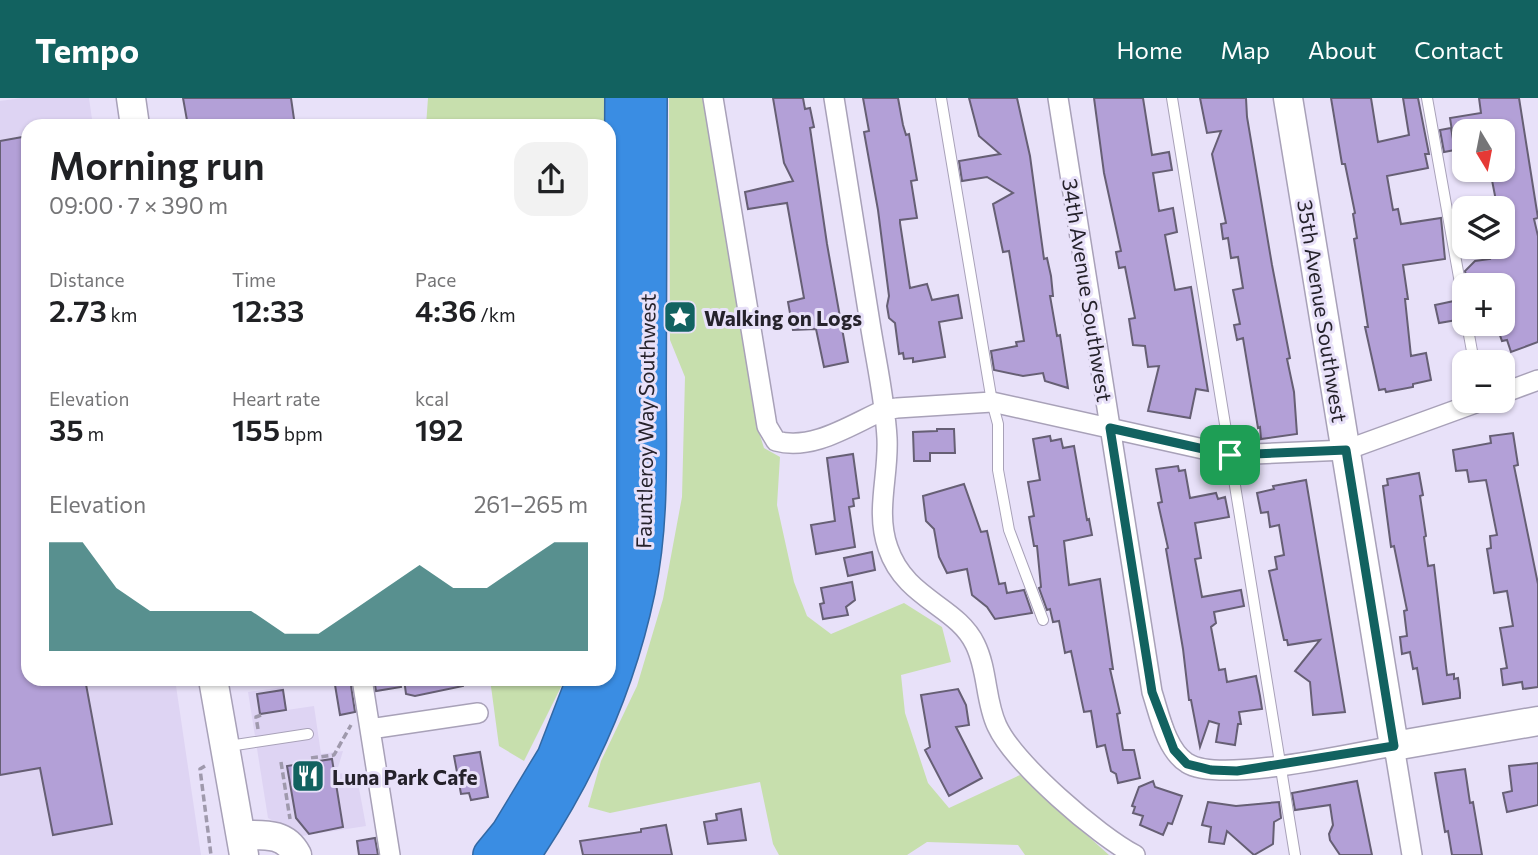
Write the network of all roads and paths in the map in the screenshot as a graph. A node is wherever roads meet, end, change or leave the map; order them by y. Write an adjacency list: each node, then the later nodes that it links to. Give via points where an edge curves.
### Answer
1 (131, 98): 11 (street)
2 (623, 98): 21 (highway, Fauntleroy Way Southwest, via 621,486)
3 (649, 98): 23 (highway, Fauntleroy Way Southwest, via 646,530 638,587)
4 (713, 98): 16 (street, via 767,426 776,440 808,443)
5 (834, 98): 16 (street)
6 (941, 98): 15 (lane)
7 (1058, 98): 18 (street, 34th Avenue Southwest)
8 (1172, 98): 20 (lane)
9 (1288, 98): 19 (street, 35th Avenue Southwest)
10 (1427, 98): 12 (lane)
11 (134, 119)
12 (1458, 273)
13 (1538, 380): 14 (street)
14 (1515, 389)
15 (992, 402): 16 (street); 18 (street); 22 (lane, via 1009,530)
16 (884, 410): 47 (street, via 888,441 882,529 901,576 974,641 996,725 1009,747 1083,818)
17 (1452, 412): 19 (street)
18 (1110, 428): 20 (street); 37 (street, 34th Avenue Southwest, via 1152,692 1174,750 1187,764 1211,770)
19 (1346, 450): 20 (street); 33 (street, 35th Avenue Southwest)
20 (1230, 455): 37 (lane)
21 (616, 550)
22 (1043, 620)
23 (616, 665)
24 (215, 686): 34 (street)
25 (363, 686): 31 (street)
26 (584, 686): 38 (highway)
27 (610, 686): 38 (highway, Fauntleroy Way Southwest)
28 (478, 713): 31 (street)
29 (357, 715): 35 (path, via 334,755)
30 (1538, 721): 33 (street)
31 (370, 729): 44 (street)
32 (307, 734): 34 (lane)
33 (1394, 746): 37 (street); 49 (street, 35th Avenue Southwest)
34 (225, 747): 41 (street)
35 (311, 758)
36 (281, 762): 40 (path)
37 (1280, 765): 48 (lane)
38 (564, 766): 45 (highway); 46 (highway)
39 (200, 769): 42 (path)
40 (291, 823)
41 (242, 845): 43 (street, via 277,836)
42 (211, 855)
43 (297, 855)
44 (390, 855)
45 (491, 855)
46 (522, 855)
47 (1135, 855)
48 (1294, 855)
49 (1412, 855)

